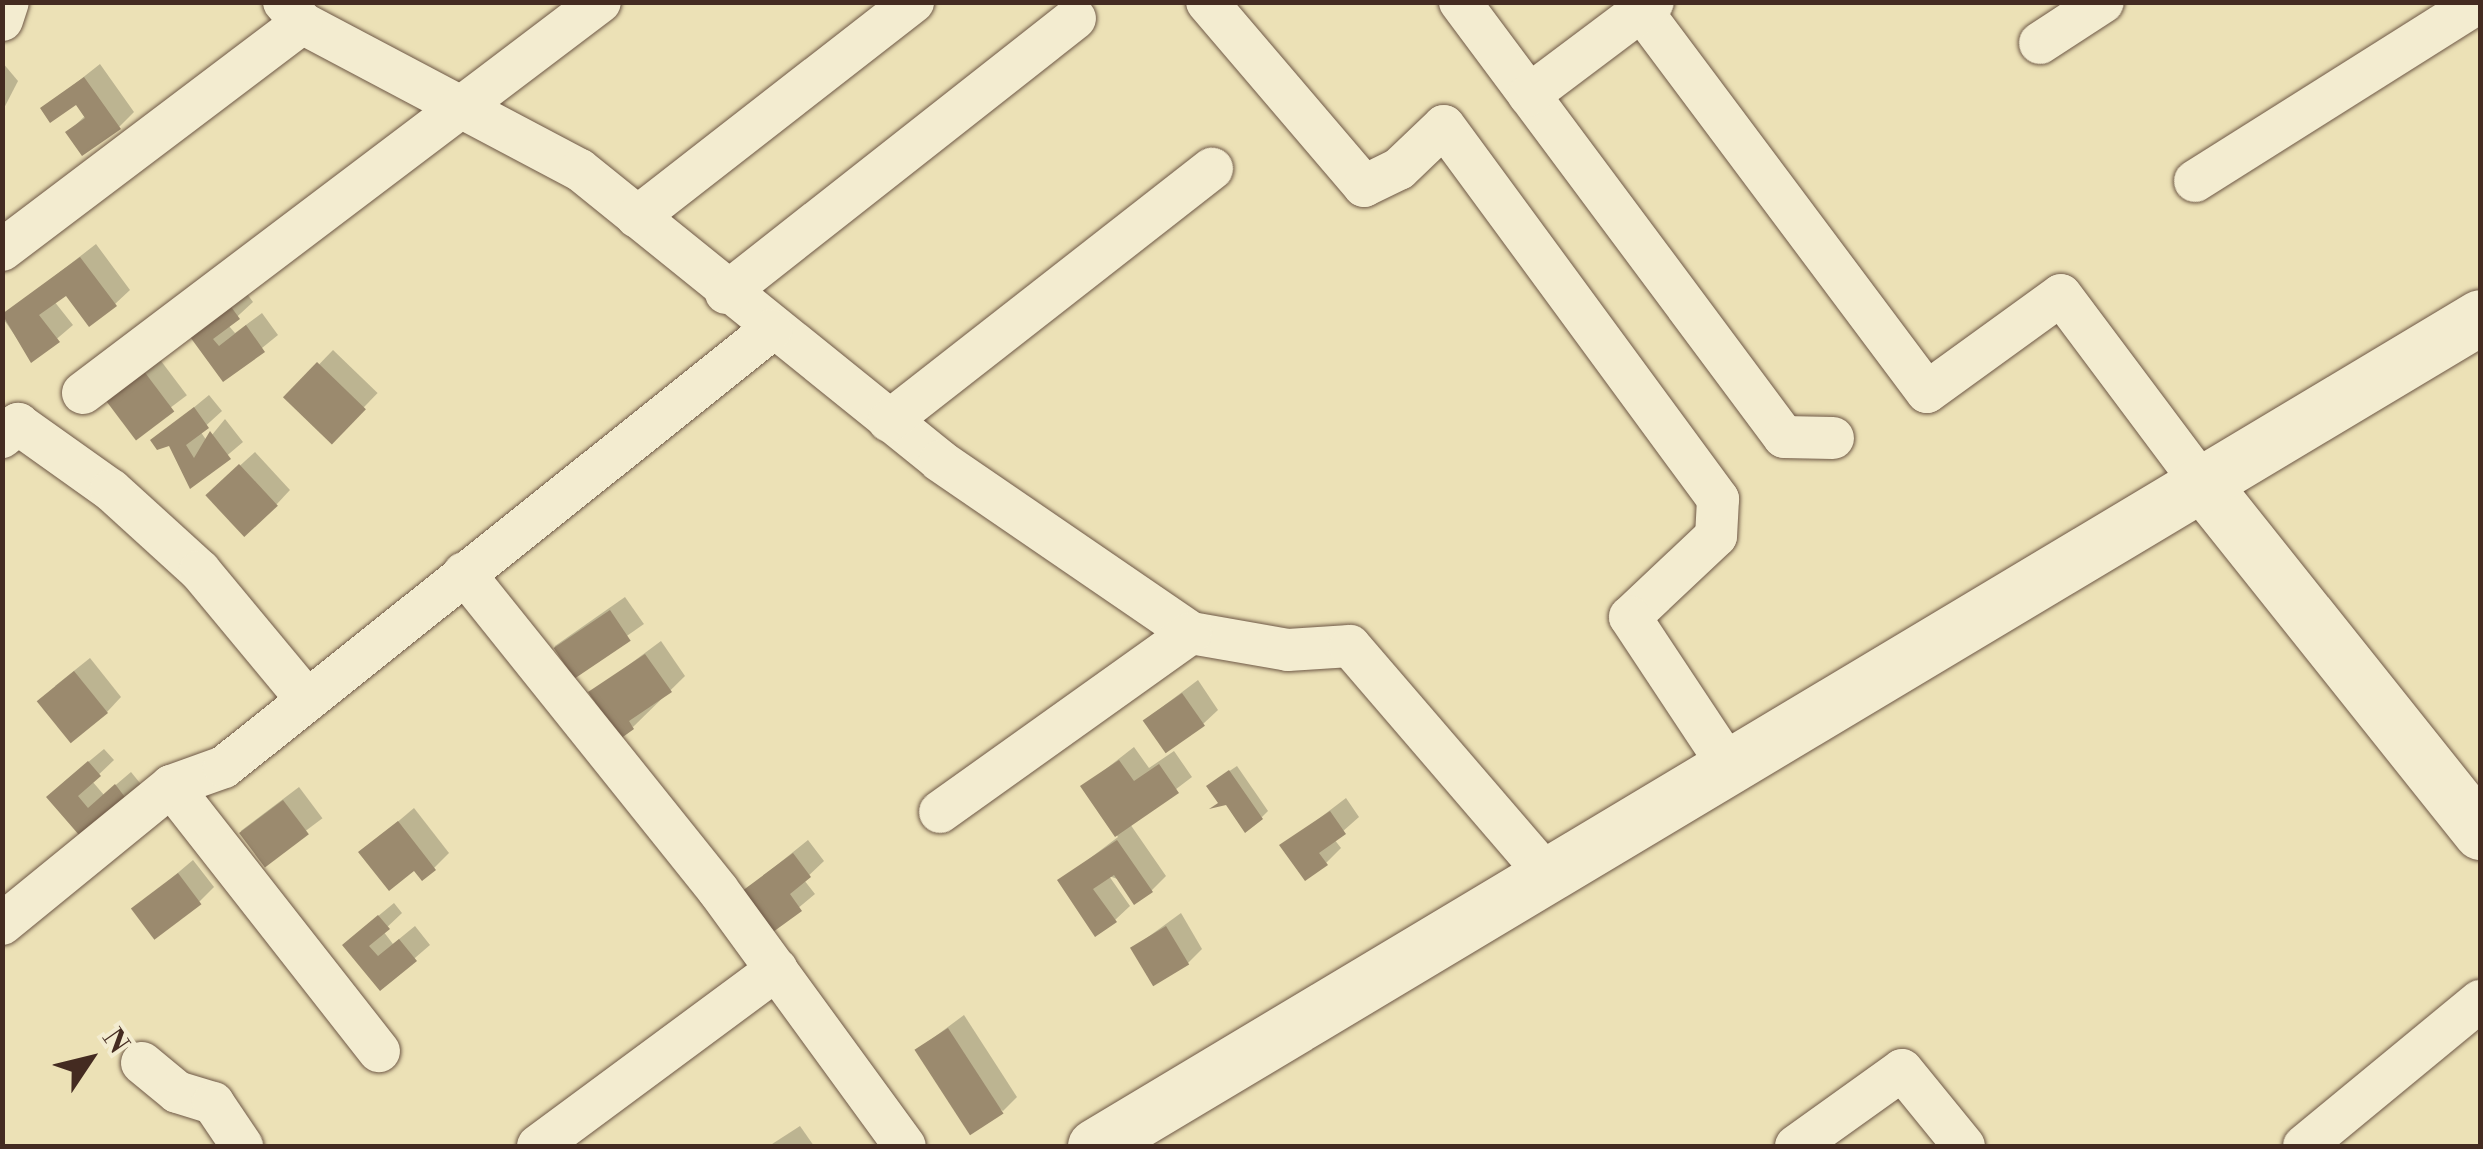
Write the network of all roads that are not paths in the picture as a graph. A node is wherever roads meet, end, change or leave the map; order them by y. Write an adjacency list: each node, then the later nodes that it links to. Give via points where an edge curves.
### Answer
1 (8, 2): 11 (street)
2 (600, 2): 14 (street)
3 (913, 2): 17 (street)
4 (1207, 2): 30 (street, via 1364,186 1399,169 1444,126 1718,499 1716,536 1630,617)
5 (1460, 2): 13 (street)
6 (2104, 2): 12 (street)
7 (2478, 2): 16 (street)
8 (1643, 5): 13 (street); 26 (street, via 1927,392 2061,295)
9 (293, 13): 14 (street); 18 (street)
10 (1075, 18): 19 (street)
11 (2, 20)
12 (2040, 43)
13 (1529, 95): 25 (street, via 1784,436)
14 (469, 104): 17 (street, via 580,170); 22 (street)
15 (1212, 169): 23 (street)
16 (2195, 181)
17 (637, 218): 19 (street)
18 (2, 250)
19 (726, 293): 21 (street)
20 (2480, 318): 26 (street)
21 (771, 330): 23 (street); 27 (street)
22 (83, 393)
23 (890, 422): 28 (street)
24 (2, 437): 29 (street, via 18,424 111,490 200,571)
25 (1833, 438)
26 (2204, 486): 30 (street); 33 (street)
27 (464, 572): 29 (street); 36 (street)
28 (1191, 633): 32 (street); 34 (street, via 1288,650 1350,646)
29 (307, 700): 31 (street, via 224,767)
30 (1730, 768): 34 (street)
31 (171, 786): 35 (street); 38 (street)
32 (940, 812)
33 (2480, 832)
34 (1549, 876): 44 (street)
35 (2, 924)
36 (777, 969): 42 (street); 43 (street)
37 (2480, 1000): 46 (street)
38 (378, 1051)
39 (142, 1064): 41 (street, via 177,1092 213,1103)
40 (1958, 1144): 45 (street, via 1902,1070)
41 (242, 1146)
42 (538, 1146)
43 (905, 1146)
44 (1095, 1146)
45 (1796, 1146)
46 (2304, 1146)

